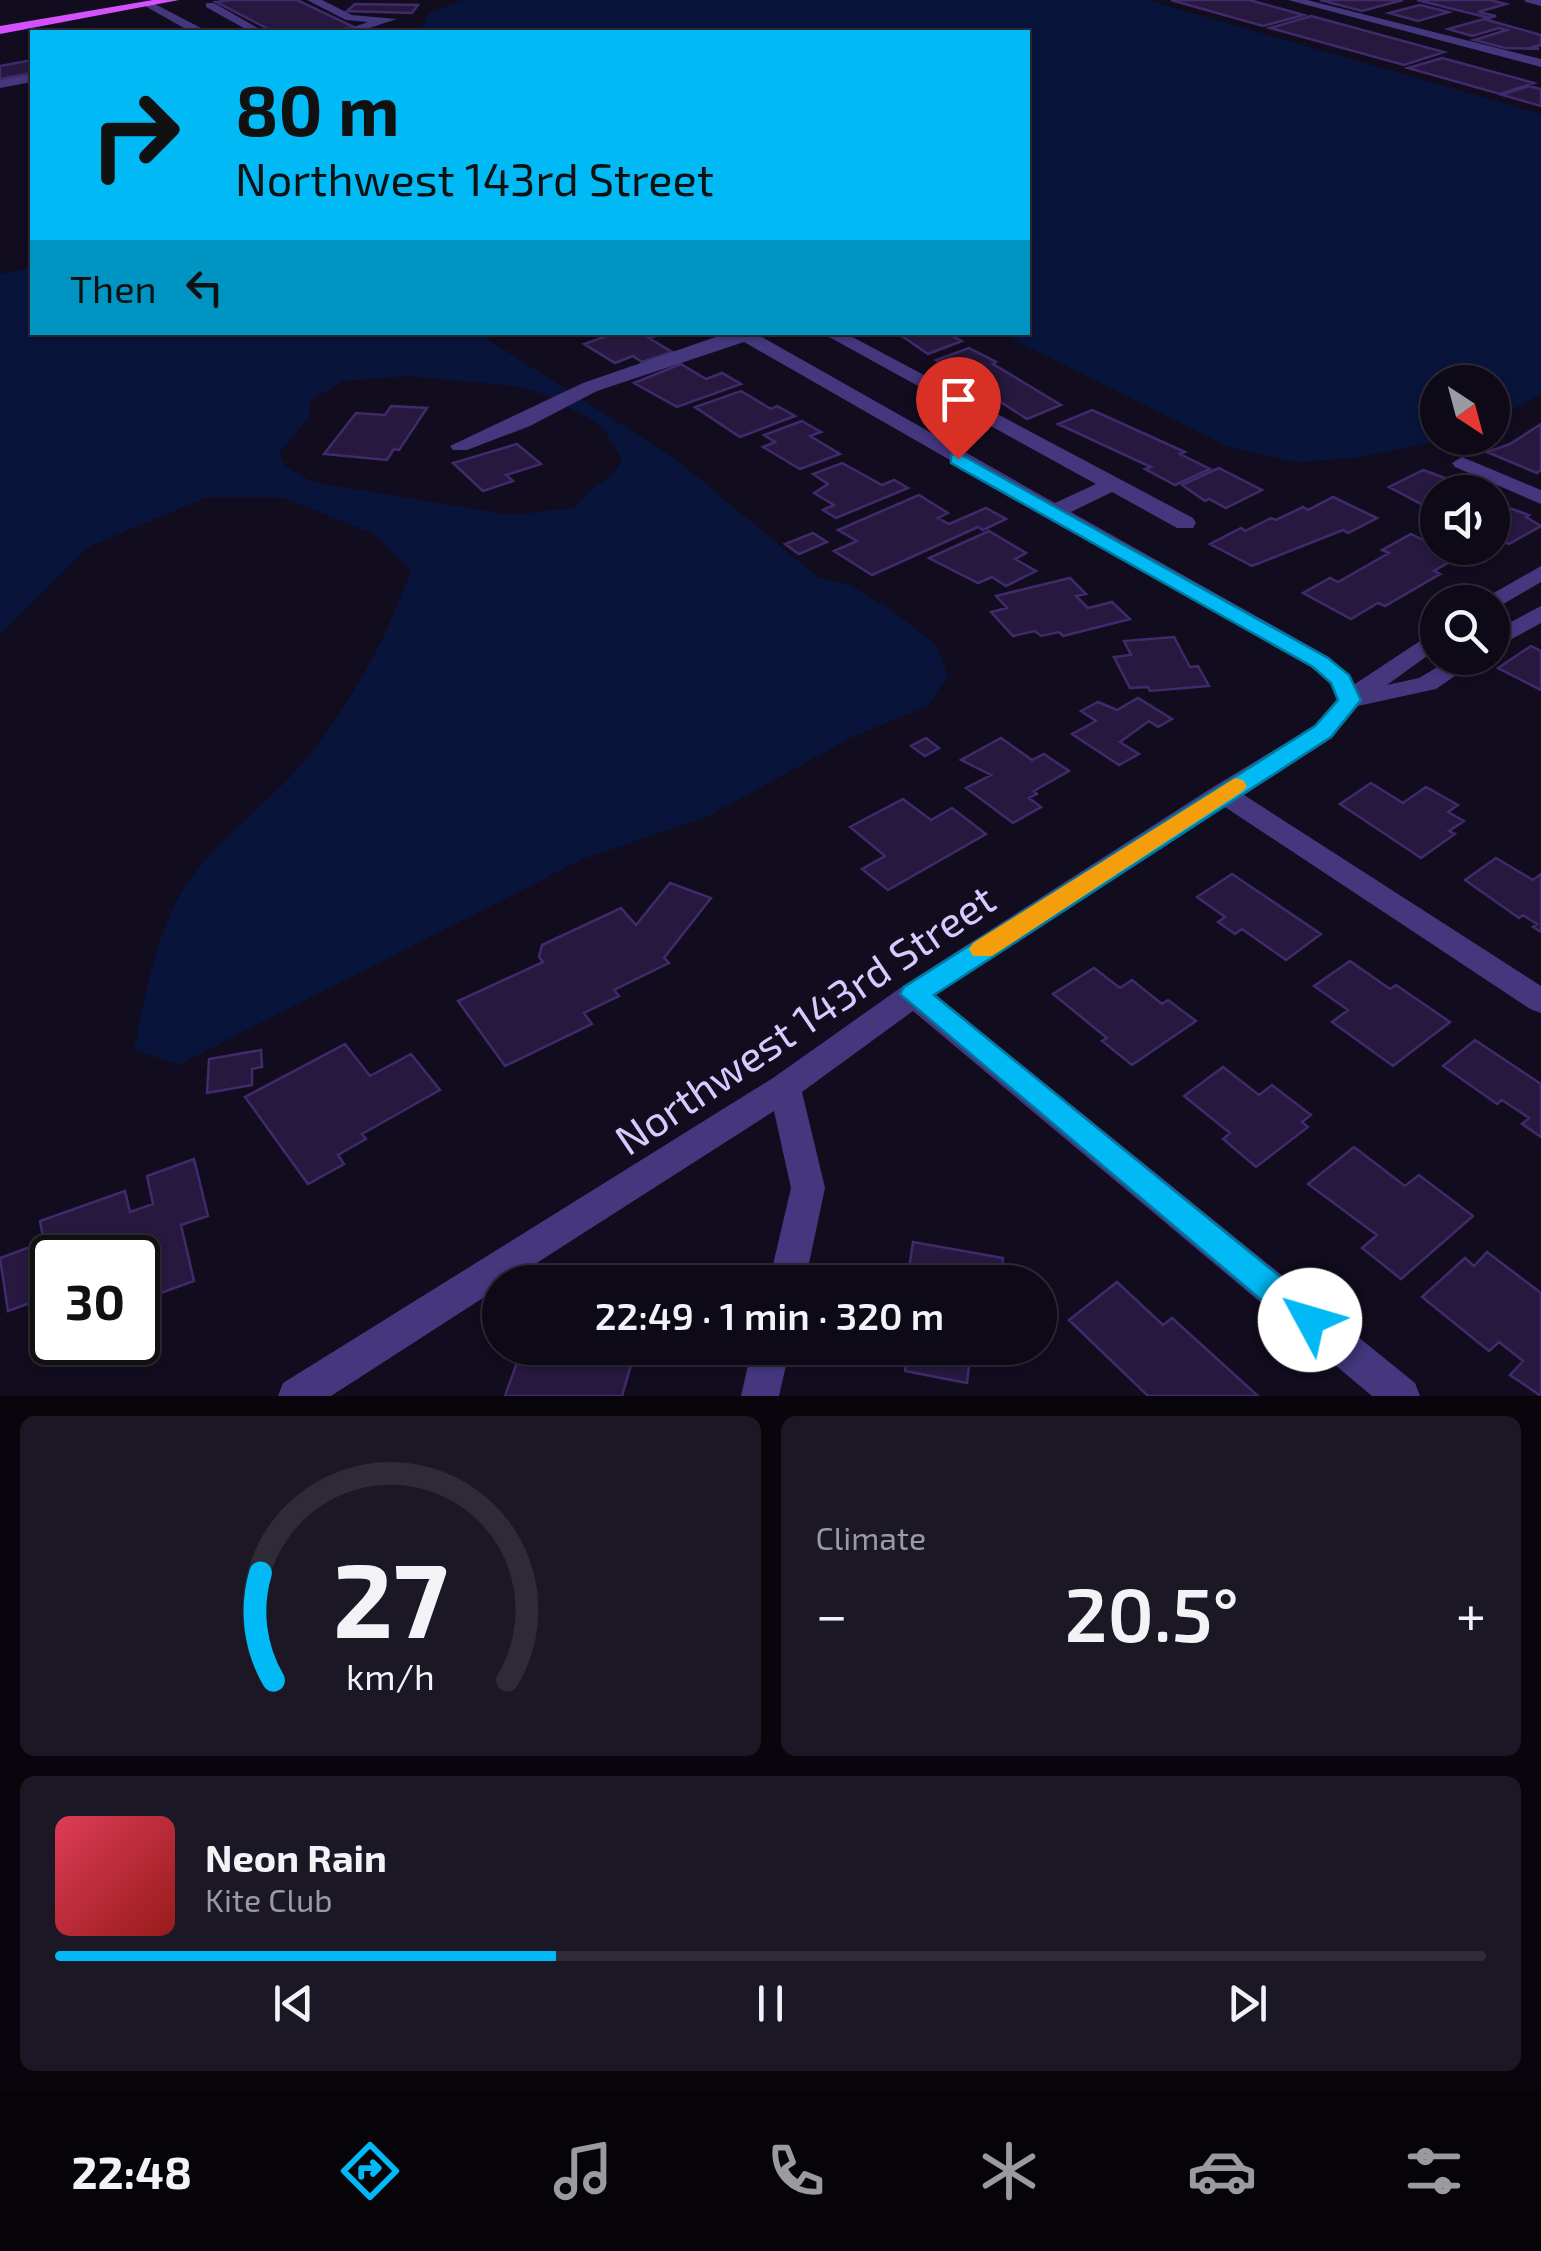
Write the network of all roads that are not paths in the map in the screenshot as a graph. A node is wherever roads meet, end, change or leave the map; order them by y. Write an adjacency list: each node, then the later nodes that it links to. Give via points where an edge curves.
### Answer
1 (173, 0): 5 (main road)
2 (313, 0): 13 (street, via 350,18 391,19)
3 (1294, 0): 14 (street, via 1490,50 1474,57 1519,69)
4 (1530, 0): 6 (street)
5 (146, 2): 9 (street); 10 (main road)
6 (1541, 2)
7 (210, 6): 8 (street)
8 (228, 16): 9 (street); 12 (street)
9 (183, 24): 11 (street)
10 (0, 30)
11 (195, 30)
12 (255, 30)
13 (353, 30)
14 (1541, 65)
15 (30, 78): 16 (street)
16 (0, 84)
17 (739, 335): 20 (street, via 590,387)
18 (744, 335): 24 (street)
19 (835, 335): 22 (street)
20 (460, 446)
21 (1462, 463): 23 (street)
22 (1113, 484): 24 (street); 25 (street)
23 (1541, 498)
24 (1053, 512): 32 (street, via 1320,662 1341,680)
25 (1186, 523)
26 (1541, 573): 27 (street)
27 (1510, 591)
28 (1541, 614): 29 (street)
29 (1510, 632)
30 (1420, 649): 32 (street, Northwest 143rd Street)
31 (1441, 675): 32 (street)
32 (1350, 700): 33 (street, Northwest 143rd Street, via 1323,732)
33 (1222, 794): 34 (street, Northwest 143rd Street); 35 (street)
34 (914, 994): 36 (street, Northwest 143rd Street); 41 (street)
35 (1541, 1001)
36 (785, 1087): 37 (street, via 808,1188); 39 (street, Northwest 143rd Street)
37 (790, 1265)
38 (768, 1365): 40 (street)
39 (297, 1396)
40 (760, 1396)
41 (1401, 1396)

